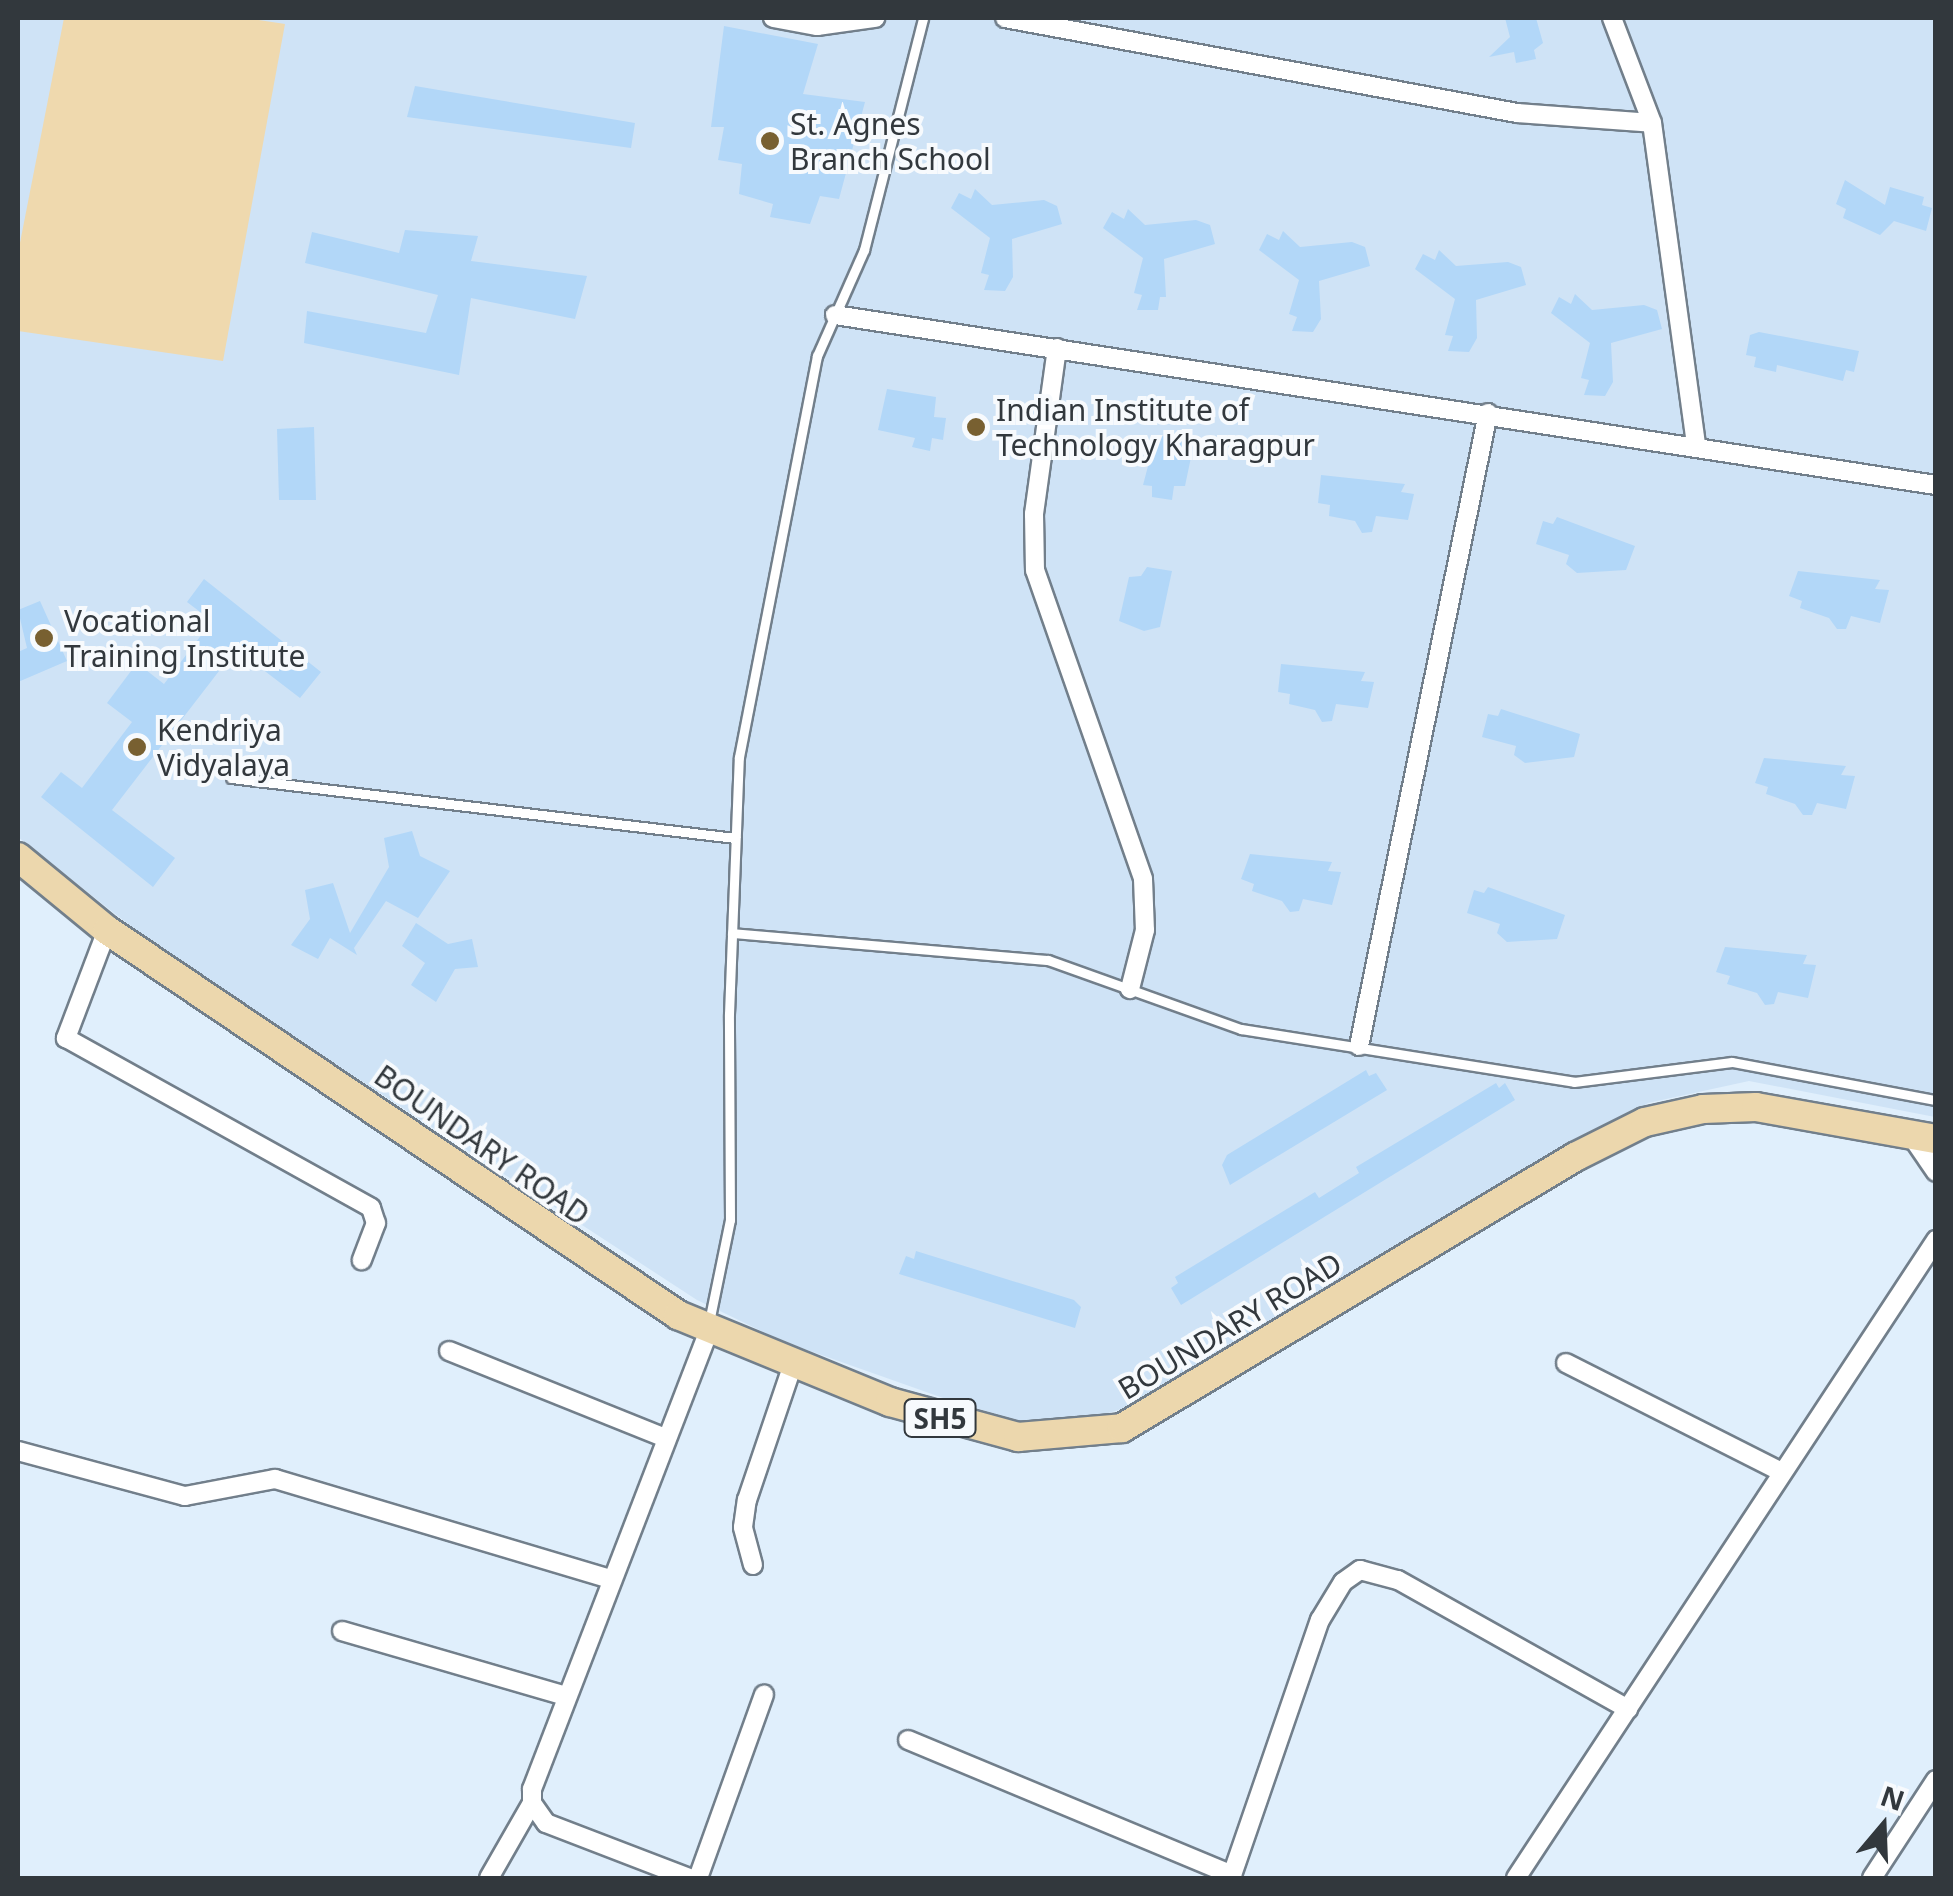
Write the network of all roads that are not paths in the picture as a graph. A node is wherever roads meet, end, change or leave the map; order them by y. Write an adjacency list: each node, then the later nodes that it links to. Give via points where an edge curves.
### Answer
1 (773, 18): 2 (street, via 817,26)
2 (875, 18)
3 (924, 18): 7 (lane, via 876,210)
4 (1005, 18): 6 (street, via 1518,112)
5 (1612, 18): 6 (street)
6 (1652, 123): 10 (street)
7 (835, 315): 8 (street); 13 (lane, via 813,372 771,567 739,757)
8 (1057, 348): 9 (street); 17 (street, via 1034,514 1035,570 1143,878 1145,930)
9 (1488, 413): 10 (street); 18 (street)
10 (1696, 446): 11 (street)
11 (1936, 485)
12 (231, 778): 13 (lane)
13 (735, 838): 16 (lane)
14 (18, 857): 15 (main road, BOUNDARY ROAD / SH5)
15 (106, 930): 23 (street, via 66,1038 371,1208 376,1224); 24 (main road, BOUNDARY ROAD / SH5, via 622,1283)
16 (732, 933): 17 (lane, via 1048,960); 24 (lane, via 730,1220)
17 (1130, 989): 18 (lane, via 1204,1020)
18 (1359, 1046): 19 (lane, via 1574,1082 1732,1062)
19 (1936, 1100)
20 (1922, 1136): 21 (street); 27 (main road, BOUNDARY ROAD / SH5, via 1756,1107 1703,1109 1645,1122 1574,1157 1122,1428 1018,1436 970,1427)
21 (1936, 1172)
22 (1936, 1240): 30 (street)
23 (362, 1260)
24 (708, 1332): 27 (main road, BOUNDARY ROAD / SH5); 28 (street)
25 (449, 1351): 28 (street)
26 (1566, 1363): 30 (street)
27 (792, 1367): 31 (street, via 748,1500 743,1527)
28 (665, 1438): 32 (street)
29 (18, 1451): 32 (street, via 184,1496 260,1479 285,1481)
30 (1782, 1472): 36 (street)
31 (753, 1565)
32 (610, 1579): 35 (street)
33 (342, 1631): 35 (street)
34 (764, 1695): 43 (street)
35 (566, 1696): 39 (street)
36 (1628, 1709): 40 (street, via 1398,1580 1360,1570 1342,1582 1320,1620); 44 (street)
37 (908, 1740): 40 (street)
38 (1936, 1780): 45 (street)
39 (532, 1803): 41 (street); 42 (street, via 557,1828)
40 (1231, 1877)
41 (488, 1878)
42 (689, 1878)
43 (698, 1878)
44 (1516, 1878)
45 (1872, 1878)

